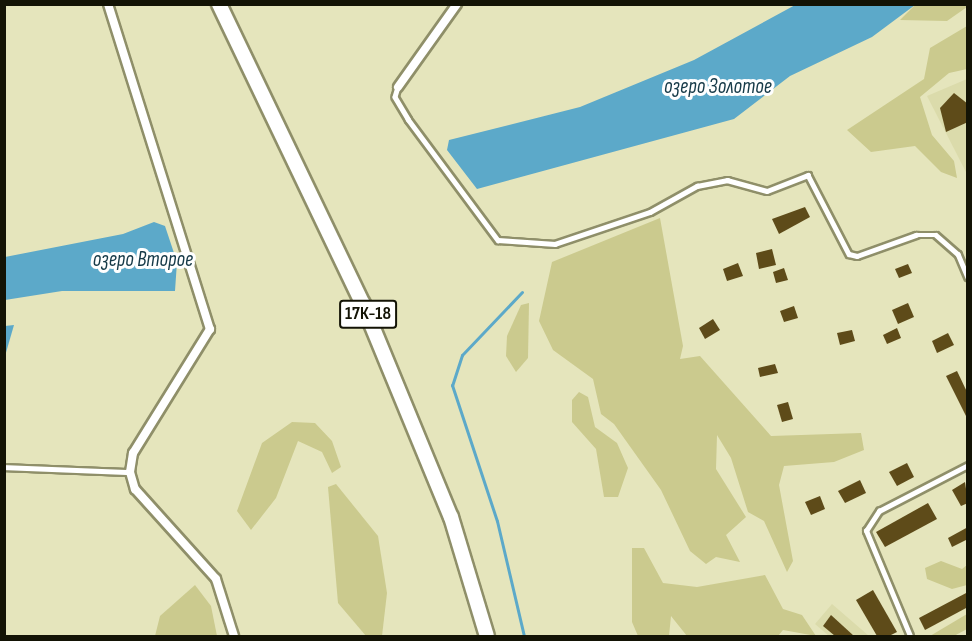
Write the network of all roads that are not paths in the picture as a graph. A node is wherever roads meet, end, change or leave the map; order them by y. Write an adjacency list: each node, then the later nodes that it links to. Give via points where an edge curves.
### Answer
1 (108, 4): 8 (street, via 210,329 133,453)
2 (219, 4): 10 (main road, 17К-18, via 363,304 451,517)
3 (457, 4): 4 (street)
4 (398, 87): 5 (lane, via 395,97 408,119 498,240 555,244 650,212 697,186 727,180 767,191 808,175 849,254 857,256 916,235 936,235 955,248)
5 (968, 277)
6 (968, 465): 11 (lane, via 879,511 866,531)
7 (4, 466): 8 (lane)
8 (130, 472): 9 (street, via 135,489 216,579)
9 (234, 636)
10 (487, 636)
11 (910, 636)

